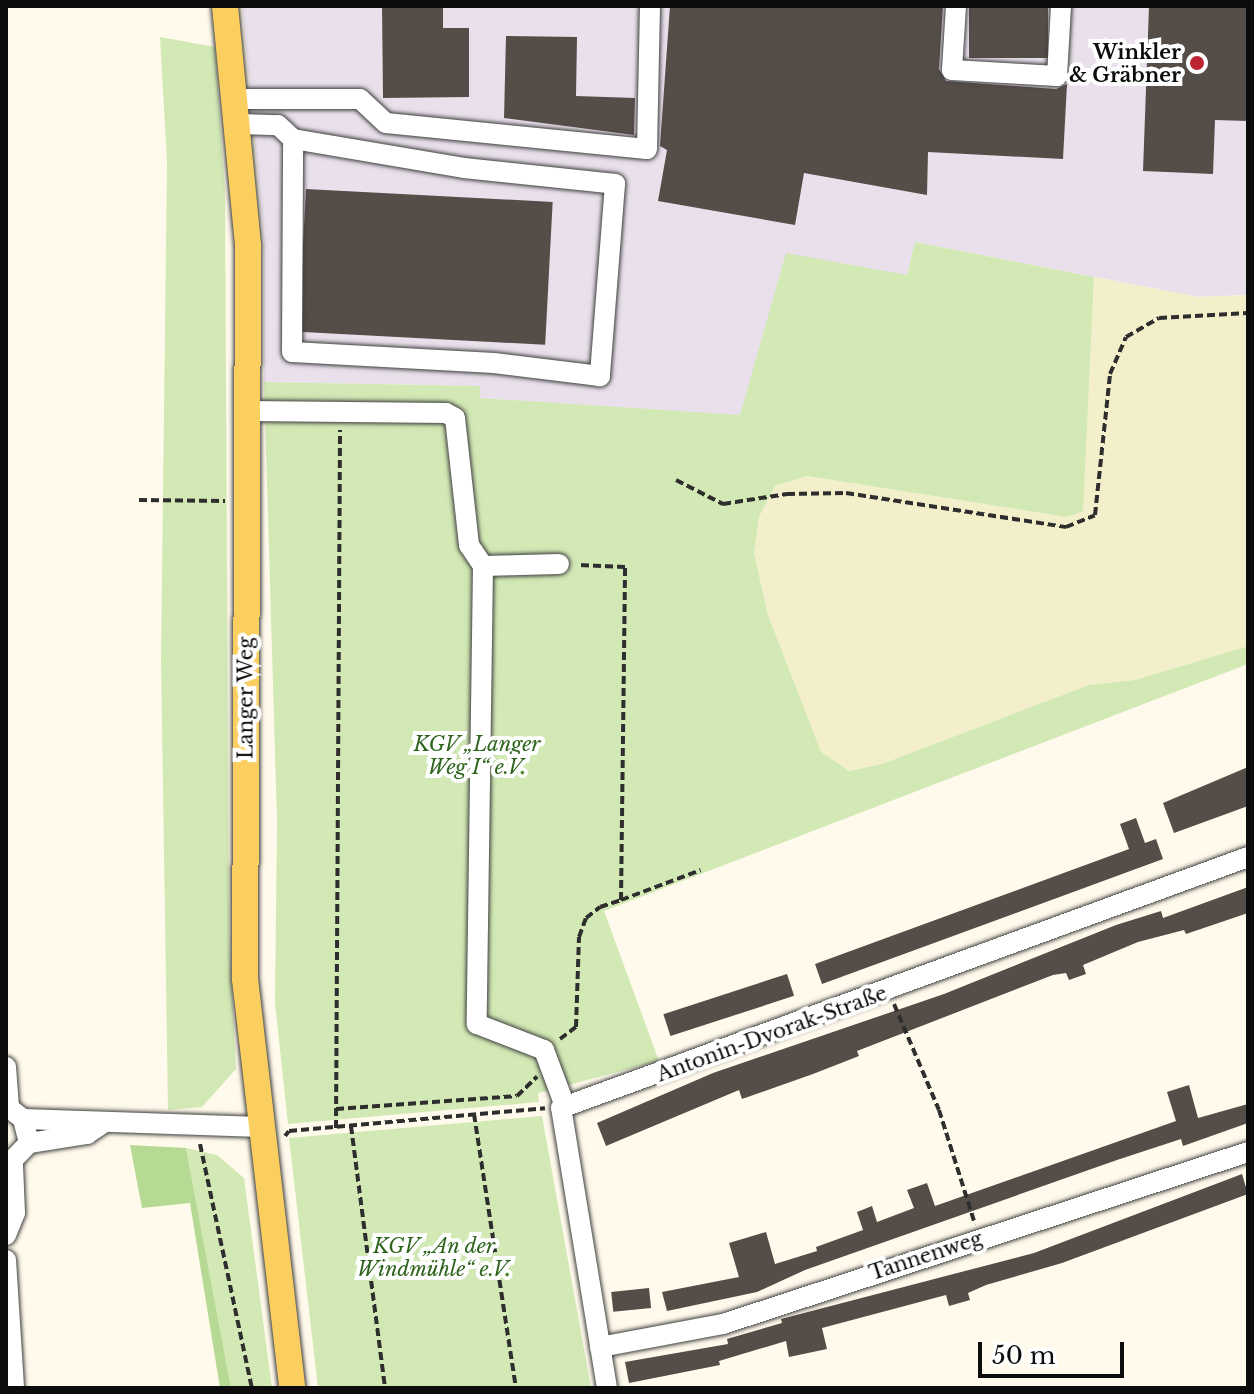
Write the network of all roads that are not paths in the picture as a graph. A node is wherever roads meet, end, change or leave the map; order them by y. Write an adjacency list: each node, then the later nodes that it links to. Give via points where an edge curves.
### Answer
1 (225, 6): 5 (main road, Langer Weg)
2 (650, 6): 5 (street, via 647,149 386,123 360,99)
3 (956, 6): 4 (street, via 952,70 1057,76)
4 (1061, 6)
5 (238, 111): 6 (street, via 278,125); 7 (main road, Langer Weg, via 248,246)
6 (293, 139): 6 (street, via 464,168 615,184 600,376 494,363 292,352)
7 (248, 411): 9 (street, via 446,413 455,418 469,545); 15 (main road, Langer Weg, via 245,979)
8 (559, 564): 9 (street)
9 (483, 566): 12 (street, via 477,1024 544,1050)
10 (1248, 857): 12 (street, Antonin-Dvorak-Straße)
11 (6, 1067): 13 (street)
12 (563, 1107): 21 (street)
13 (13, 1110): 14 (street); 16 (street)
14 (102, 1124): 15 (street); 16 (street, via 87,1134)
15 (261, 1127): 23 (main road, Langer Weg)
16 (29, 1143): 18 (street)
17 (1248, 1152): 21 (street, Tannenweg, via 723,1324)
18 (9, 1166): 19 (street, via 15,1213)
19 (6, 1235)
20 (6, 1260): 22 (street)
21 (600, 1347): 24 (street)
22 (14, 1388)
23 (292, 1388)
24 (607, 1388)

